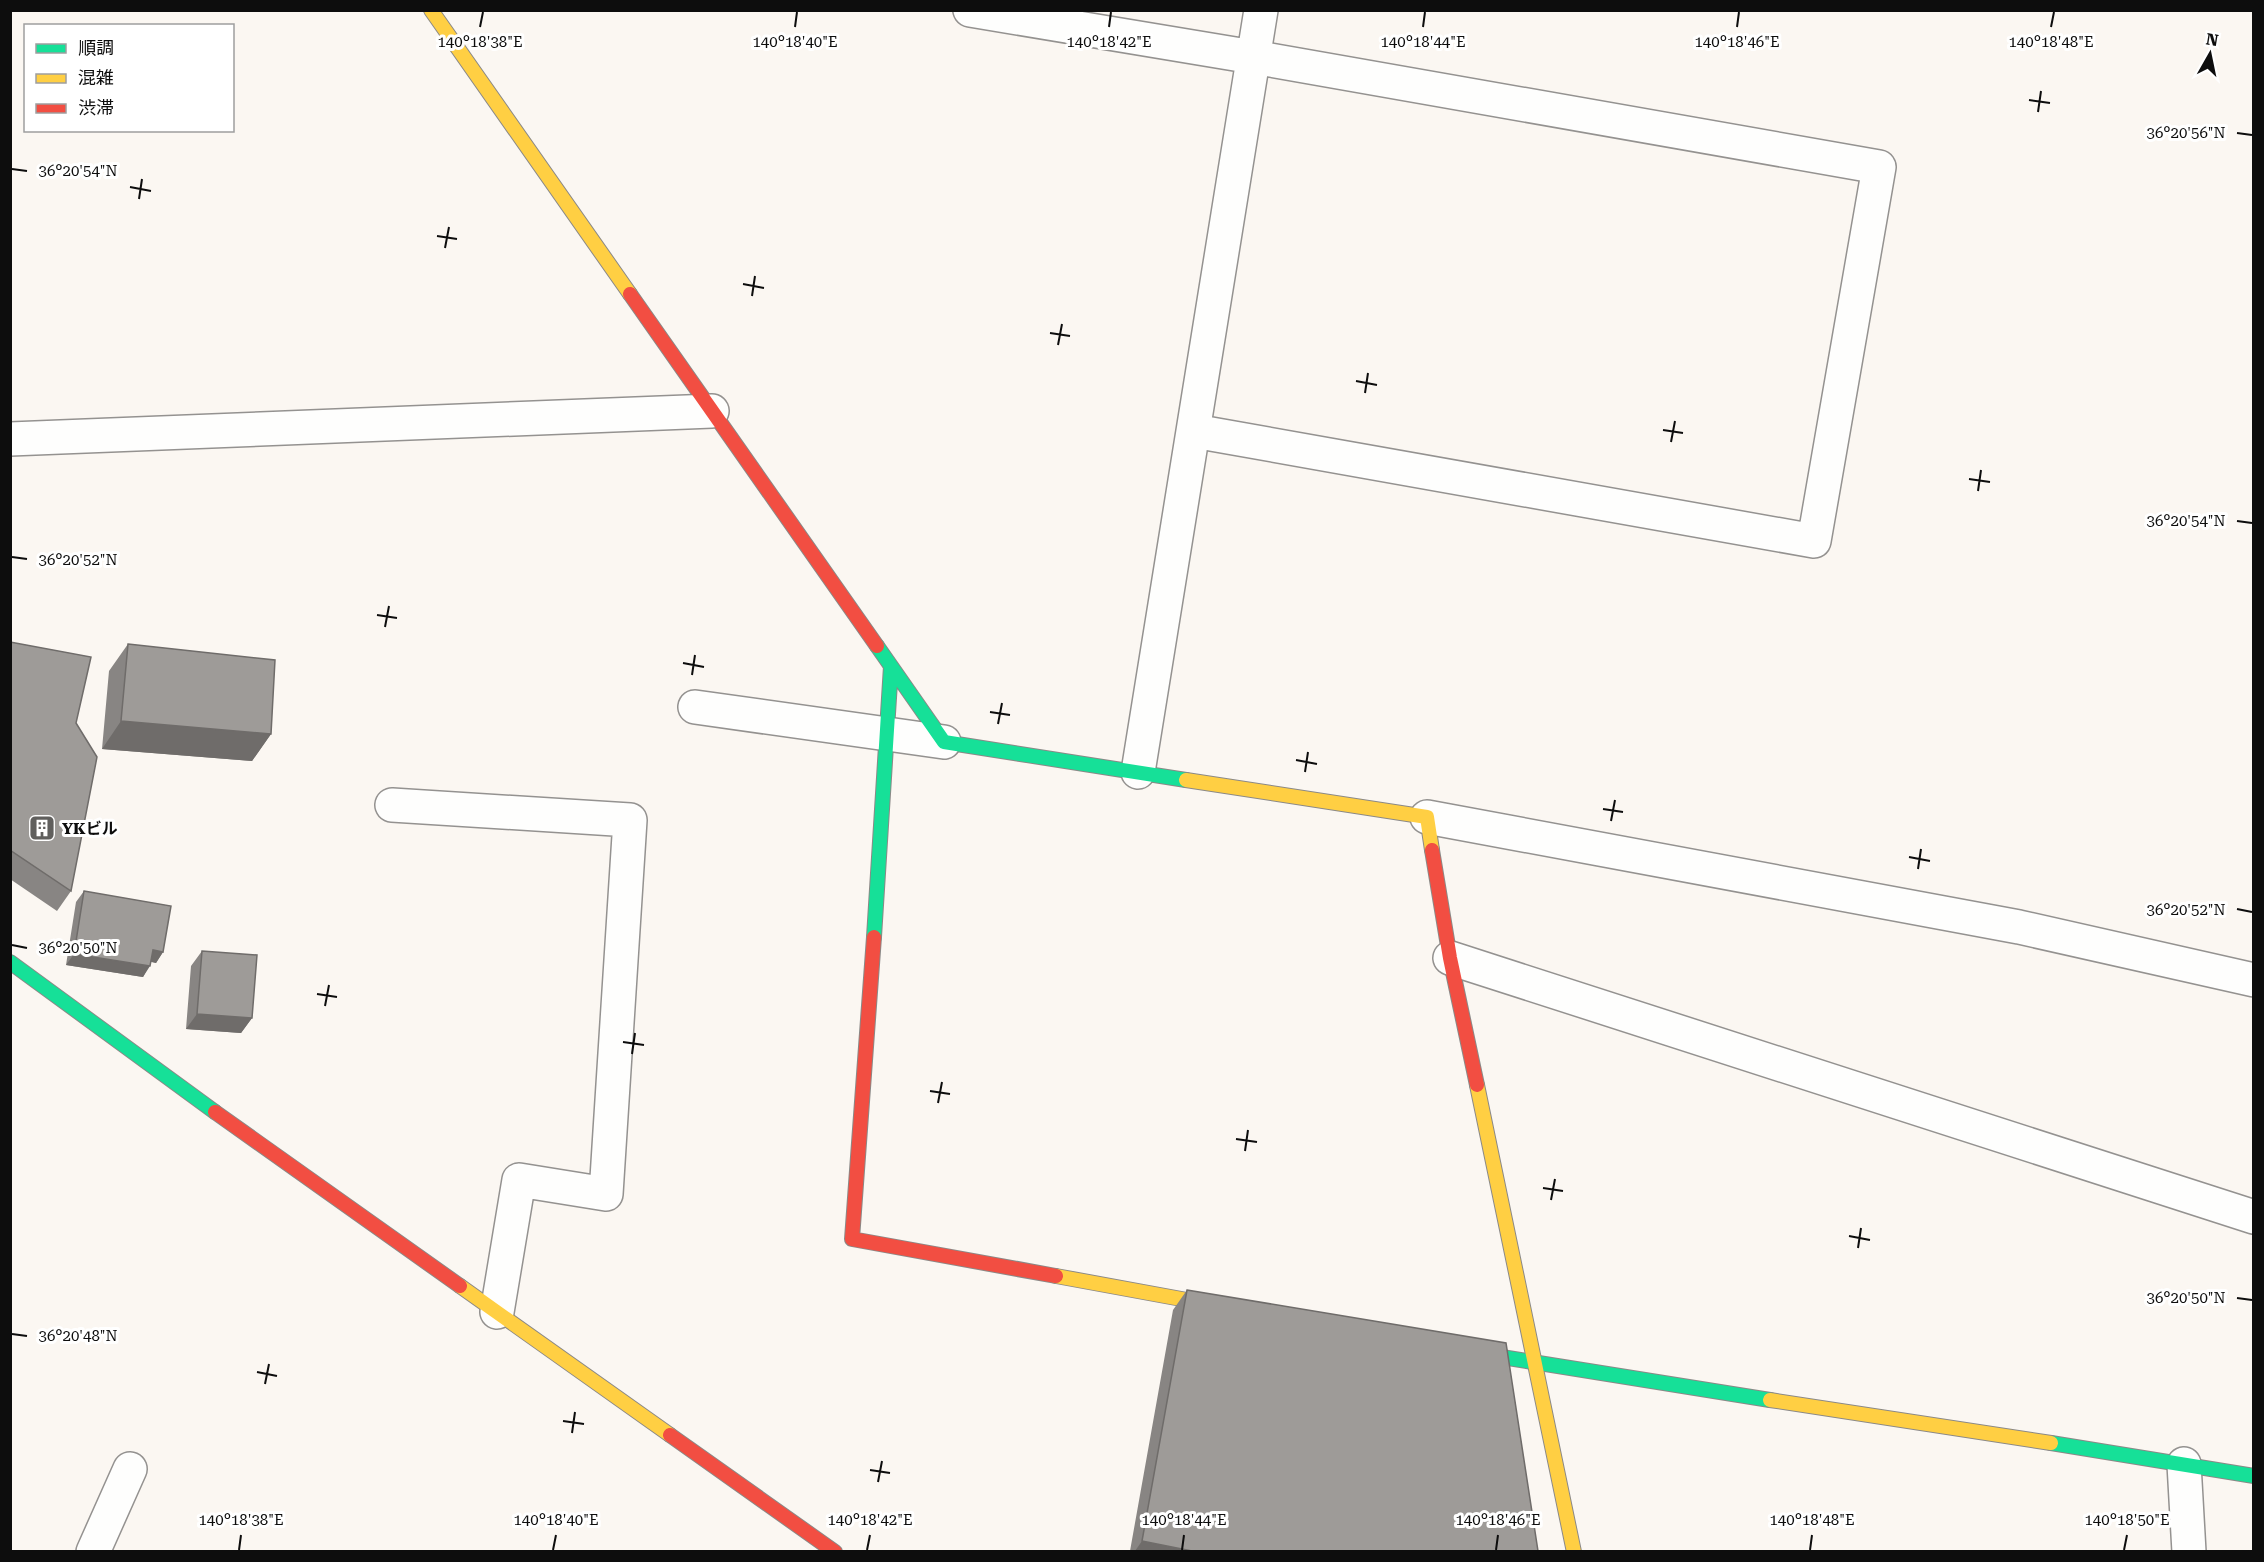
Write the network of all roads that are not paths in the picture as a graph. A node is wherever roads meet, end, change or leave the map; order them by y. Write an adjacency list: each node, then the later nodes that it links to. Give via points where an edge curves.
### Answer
1 (431, 10): 5 (street)
2 (970, 10): 4 (street)
3 (1261, 10): 4 (street)
4 (1253, 57): 6 (street); 6 (street, via 1879,167 1814,541)
5 (712, 411): 7 (street); 8 (street)
6 (1194, 431): 12 (street)
7 (10, 439)
8 (891, 666): 10 (street); 11 (street)
9 (695, 707): 10 (street)
10 (885, 734): 11 (street); 19 (street, via 867,1057 852,1239)
11 (944, 742): 12 (street)
12 (1138, 772): 14 (street)
13 (392, 805): 20 (street, via 630,820 606,1194 519,1180)
14 (1426, 817): 15 (street); 17 (street, via 2019,927)
15 (1450, 958): 18 (street); 22 (street)
16 (10, 962): 20 (street)
17 (2253, 980)
18 (2253, 1217)
19 (1240, 1310)
20 (497, 1312): 27 (street)
21 (1452, 1348): 22 (street)
22 (1534, 1364): 23 (street); 28 (street)
23 (2184, 1464): 25 (street); 29 (street)
24 (129, 1469): 26 (street)
25 (2253, 1476)
26 (93, 1551)
27 (835, 1551)
28 (1574, 1551)
29 (2189, 1551)

